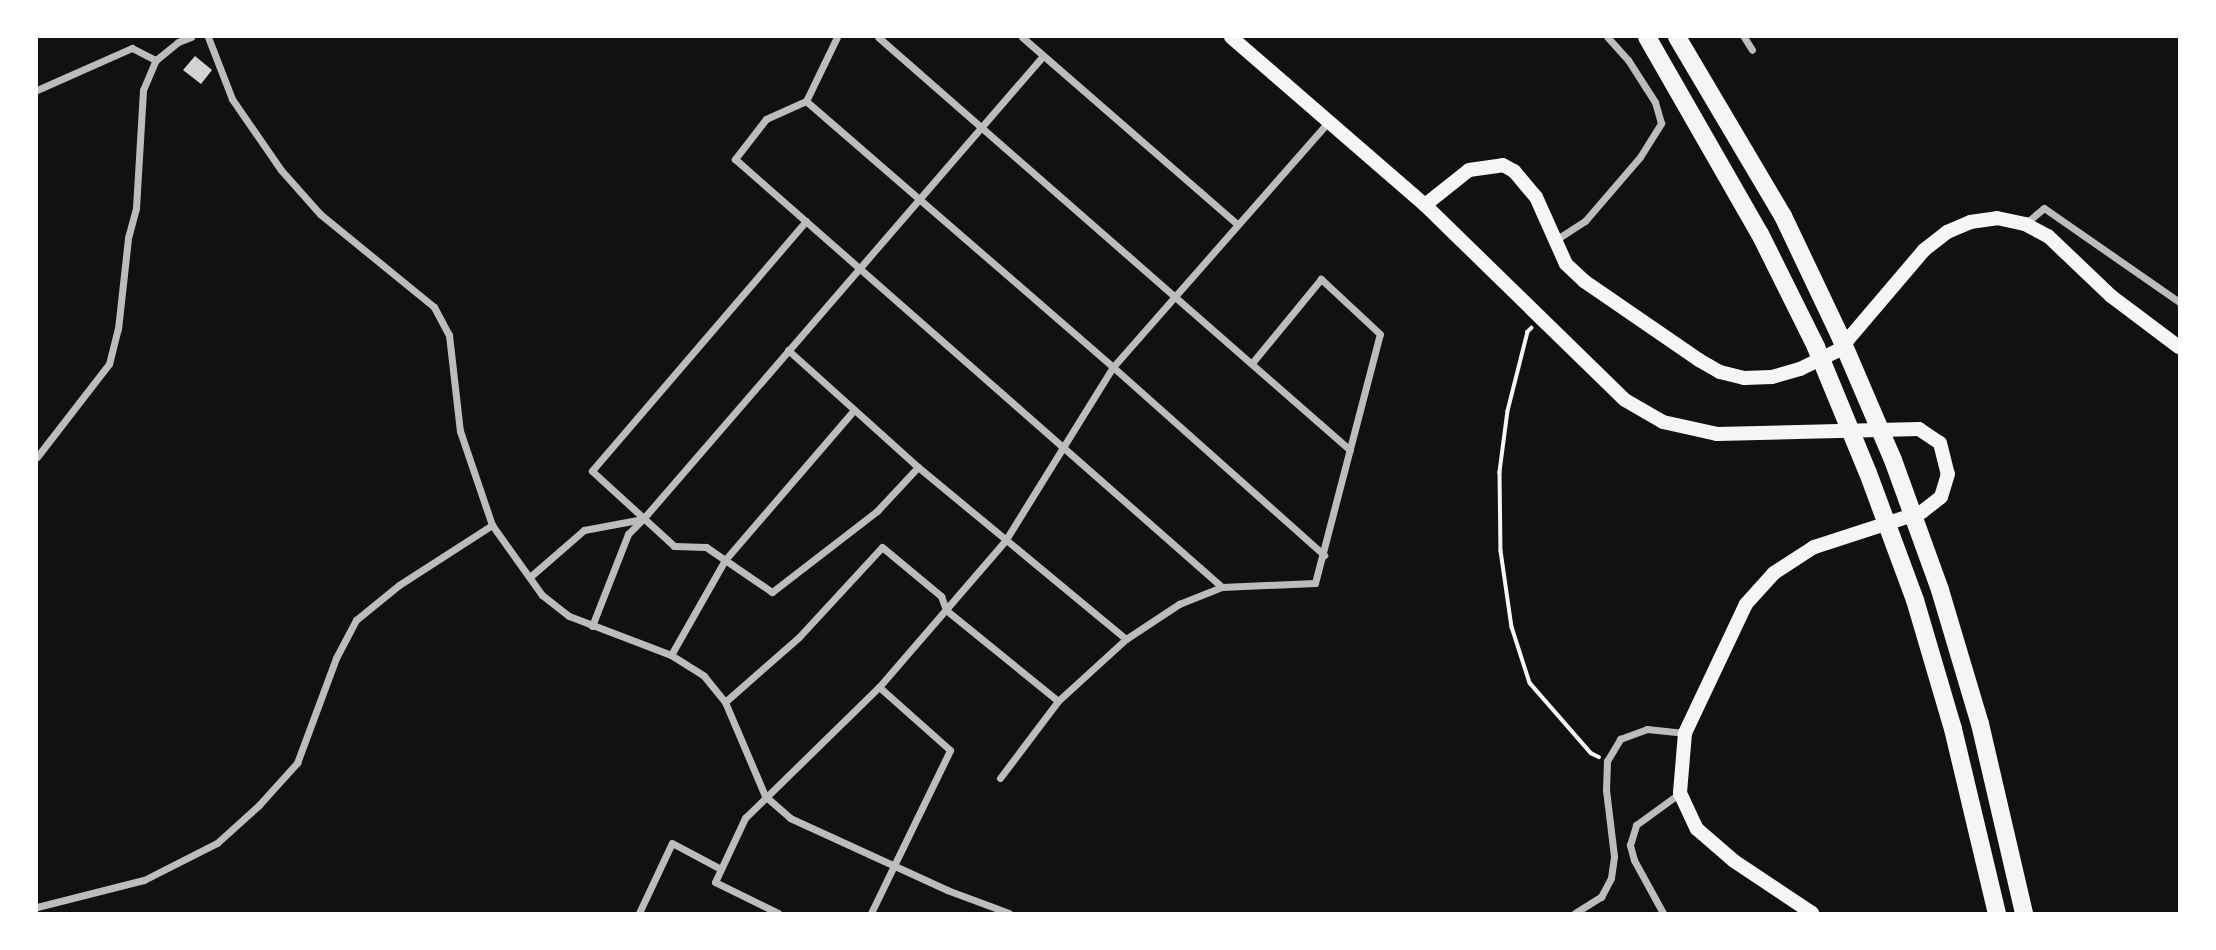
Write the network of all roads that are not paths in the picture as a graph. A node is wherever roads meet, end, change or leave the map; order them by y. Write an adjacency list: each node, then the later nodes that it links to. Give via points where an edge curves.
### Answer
1 (191, 37): 13 (street)
2 (208, 37): 37 (street, via 233,99 281,170 320,214 435,307 449,335 460,431)
3 (837, 37): 15 (street)
4 (878, 37): 17 (street)
5 (1021, 37): 12 (street)
6 (1231, 37): 16 (main road)
7 (1607, 37): 23 (street, via 1655,102 1661,123 1640,157 1585,221)
8 (1647, 37): 64 (highway, via 1760,234 1816,347 1868,473 1915,600 1953,729)
9 (1677, 37): 65 (highway, via 1783,216 1893,460 1940,590 1980,724)
10 (1744, 37): 11 (street)
11 (1752, 50)
12 (1043, 56): 17 (street); 21 (street)
13 (156, 60): 14 (street, via 132,48); 34 (street, via 143,90 136,208 109,364)
14 (37, 90)
15 (806, 101): 18 (street); 20 (street, via 766,119 735,159)
16 (1329, 121): 19 (main road); 21 (street)
17 (982, 127): 18 (street); 25 (street)
18 (919, 199): 24 (street); 30 (street)
19 (1425, 205): 23 (main road, via 1469,170 1503,165 1527,183); 50 (main road, via 1625,400 1663,422 1717,434 1919,429 1941,443 1948,474 1941,497 1922,512 1814,547 1774,573 1745,604)
20 (806, 221): 24 (street); 36 (street, via 592,471)
21 (1236, 223): 25 (street)
22 (2025, 224): 23 (main road, via 1997,218 1947,232 1924,250 1839,349 1800,369 1744,379 1699,360 1584,281 1566,264); 26 (street, via 2044,208); 27 (main road, via 2048,236 2112,296)
23 (1554, 241)
24 (860, 268): 28 (street); 32 (street)
25 (1176, 295): 29 (street); 30 (street)
26 (2179, 302)
27 (2179, 347)
28 (788, 350): 31 (street); 36 (street)
29 (1252, 363): 33 (street); 33 (street, via 1321,279 1380,334)
30 (1113, 367): 32 (street); 39 (street)
31 (854, 410): 35 (street); 40 (street)
32 (1064, 445): 38 (street); 42 (street)
33 (1350, 450): 39 (street)
34 (37, 457)
35 (918, 467): 38 (street); 40 (street, via 877,512 772,592)
36 (643, 519): 40 (street, via 674,546 706,547); 41 (street, via 584,530); 44 (street, via 628,534)
37 (492, 525): 41 (street); 56 (street, via 399,585 356,620 336,658 297,763 217,843 144,880)
38 (1005, 541): 43 (street); 45 (street)
39 (1324, 555): 42 (street, via 1315,583)
40 (725, 561): 46 (street)
41 (531, 576): 44 (street, via 542,595 569,616)
42 (1222, 587): 45 (street, via 1179,604)
43 (946, 610): 47 (street); 48 (street); 49 (street, via 941,596 882,547 799,637)
44 (592, 626): 46 (street)
45 (1126, 639): 48 (street)
46 (671, 655): 49 (street, via 704,676)
47 (879, 687): 53 (street); 54 (street, via 950,750)
48 (1058, 701): 51 (street)
49 (724, 702): 53 (street)
50 (1685, 733): 52 (main road); 61 (street, via 1647,729 1620,739 1607,761 1614,856 1611,878 1601,897)
51 (1000, 778)
52 (1680, 793): 62 (street, via 1636,825 1630,845); 63 (main road, via 1697,829 1734,861)
53 (765, 796): 54 (street, via 790,818); 55 (street, via 745,818)
54 (895, 864): 59 (street); 60 (street)
55 (721, 869): 57 (street, via 672,844); 58 (street, via 715,882)
56 (37, 907)
57 (639, 913)
58 (778, 913)
59 (871, 913)
60 (1009, 913)
61 (1575, 913)
62 (1663, 913)
63 (1812, 913)
64 (1997, 913)
65 (2024, 913)

